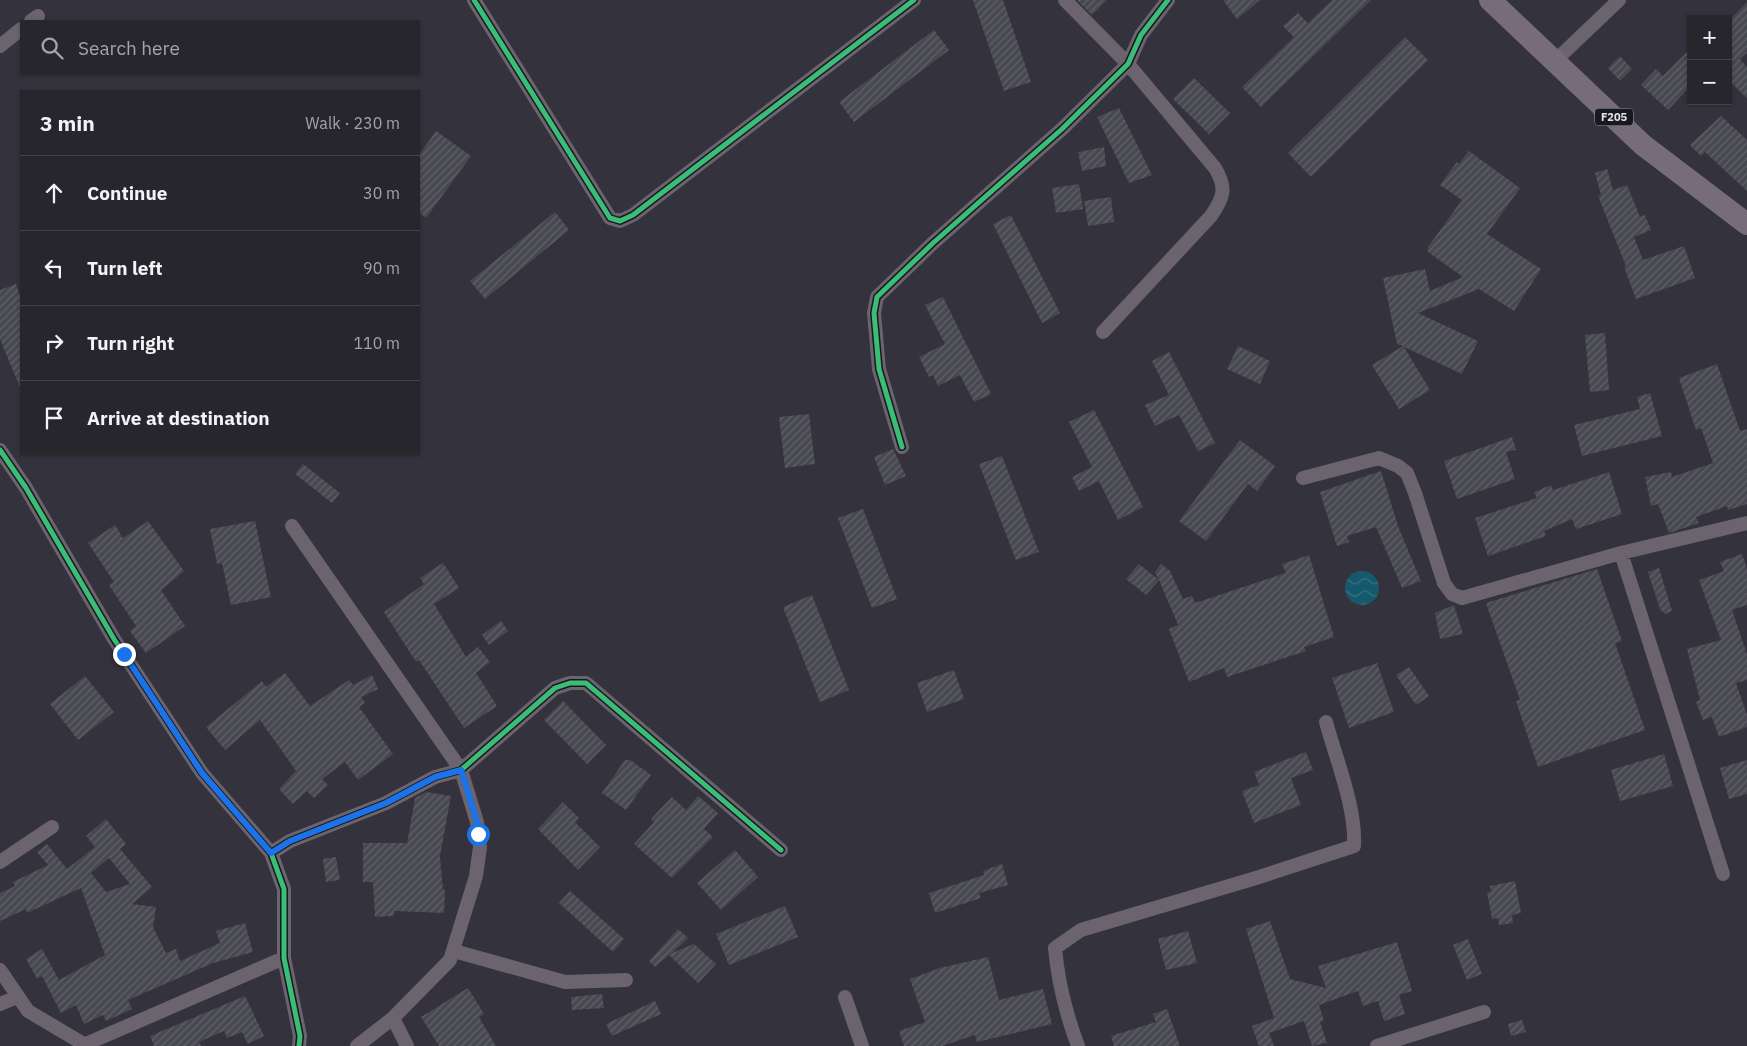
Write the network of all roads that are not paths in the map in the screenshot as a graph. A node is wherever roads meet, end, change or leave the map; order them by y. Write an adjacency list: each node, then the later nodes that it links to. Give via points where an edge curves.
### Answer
1 (474, 0): 2 (street, via 610,218 620,221 633,215)
2 (914, 0)
3 (1065, 0): 10 (street)
4 (1168, 0): 10 (street, via 1141,35)
5 (1490, 0): 9 (main road, F205)
6 (1619, 0): 9 (street)
7 (20, 30): 8 (street)
8 (0, 46)
9 (1555, 61): 11 (main road, F205, via 1643,145)
10 (1128, 64): 12 (street, via 1215,168 1223,191 1211,216); 13 (street, via 1062,129 877,297 874,313 879,369)
11 (1747, 224)
12 (1103, 332)
13 (902, 447)
14 (0, 450): 23 (street, via 31,496 114,639 202,773)
15 (1303, 478): 18 (street, via 1379,458 1398,466 1407,473 1415,493 1444,583 1452,594 1462,598)
16 (1747, 523): 18 (street)
17 (292, 526): 20 (street)
18 (1620, 553): 25 (street)
19 (1326, 722): 40 (street, via 1355,830 1354,846 1081,930 1055,948 1067,1016)
20 (461, 770): 22 (street, via 555,688 570,683 586,683); 23 (street, via 435,777 386,803 290,841); 26 (street, via 477,822 480,847 476,876)
21 (52, 827): 24 (street)
22 (781, 850)
23 (271, 853): 27 (street, via 284,889)
24 (0, 862)
25 (1723, 874)
26 (454, 951): 29 (street, via 565,982); 34 (street, via 442,970)
27 (284, 958): 35 (street); 36 (street, via 300,1036)
28 (0, 970): 30 (street)
29 (626, 980)
30 (17, 997): 32 (street); 35 (street, via 28,1011)
31 (845, 997): 39 (street)
32 (0, 1004)
33 (1484, 1012): 41 (street)
34 (393, 1018): 37 (street); 38 (street)
35 (86, 1045)
36 (299, 1046)
37 (357, 1046)
38 (407, 1046)
39 (862, 1046)
40 (1078, 1046)
41 (1377, 1046)

